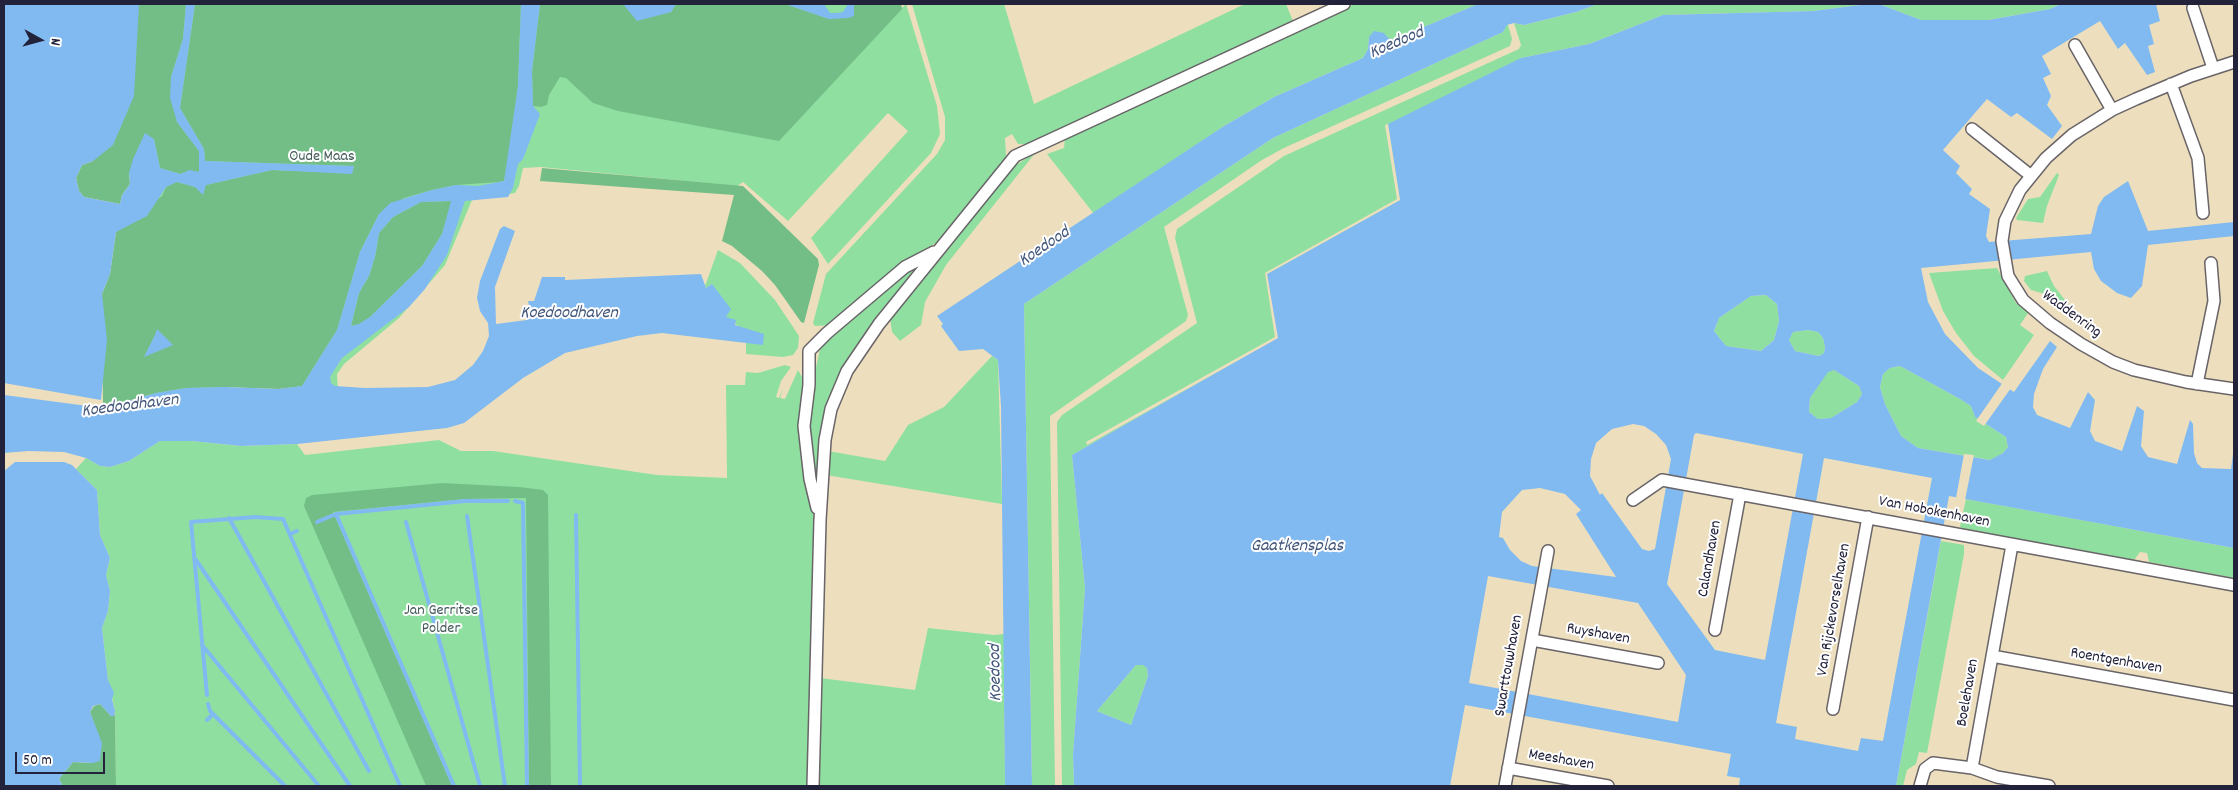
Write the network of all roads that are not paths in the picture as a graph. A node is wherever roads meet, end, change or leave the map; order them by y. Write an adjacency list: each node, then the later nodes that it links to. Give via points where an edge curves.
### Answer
1 (1344, 4): 11 (street, via 1015,156)
2 (2193, 8): 5 (street)
3 (2075, 45): 7 (street)
4 (2234, 62): 5 (street, Waddenring)
5 (2213, 68): 6 (street, Waddenring)
6 (2171, 84): 7 (street, Waddenring); 10 (street, via 2198,158)
7 (2112, 110): 9 (street, Waddenring, via 2065,141)
8 (1972, 129): 9 (street)
9 (2030, 175): 13 (street, Waddenring, via 2007,214 2002,241 2008,276 2023,300 2050,323 2114,362 2134,370)
10 (2204, 213)
11 (937, 251): 18 (street, via 879,324 847,370 838,389 830,409 825,440); 18 (street, via 905,268 809,351 804,426 810,479)
12 (2211, 262): 13 (street, via 2214,301)
13 (2197, 384): 14 (street, Waddenring)
14 (2234, 389)
15 (1740, 494): 16 (street, Van Hobokenhaven, via 1659,480); 17 (street, Van Hobokenhaven); 22 (street, Calandhaven)
16 (1633, 500)
17 (1868, 517): 19 (street, Van Hobokenhaven); 27 (street, Van Rijckevorselhaven)
18 (820, 520): 31 (street)
19 (2012, 544): 21 (street, Van Hobokenhaven); 24 (street, Boelehaven)
20 (1548, 551): 23 (street, Swarttouwhaven)
21 (2234, 585)
22 (1715, 630)
23 (1532, 640): 25 (street, Ruyshaven); 28 (street, Swarttouwhaven)
24 (1992, 656): 26 (street, Roentgenhaven); 29 (street, Boelehaven)
25 (1658, 663)
26 (2234, 700)
27 (1833, 709)
28 (1508, 768): 32 (street, Swarttouwhaven); 33 (street, Meeshaven)
29 (1972, 768): 30 (street); 34 (street, via 1934,763 1925,769)
30 (1996, 782): 35 (street)
31 (813, 786)
32 (1504, 786)
33 (1608, 786)
34 (1920, 786)
35 (2049, 786)

